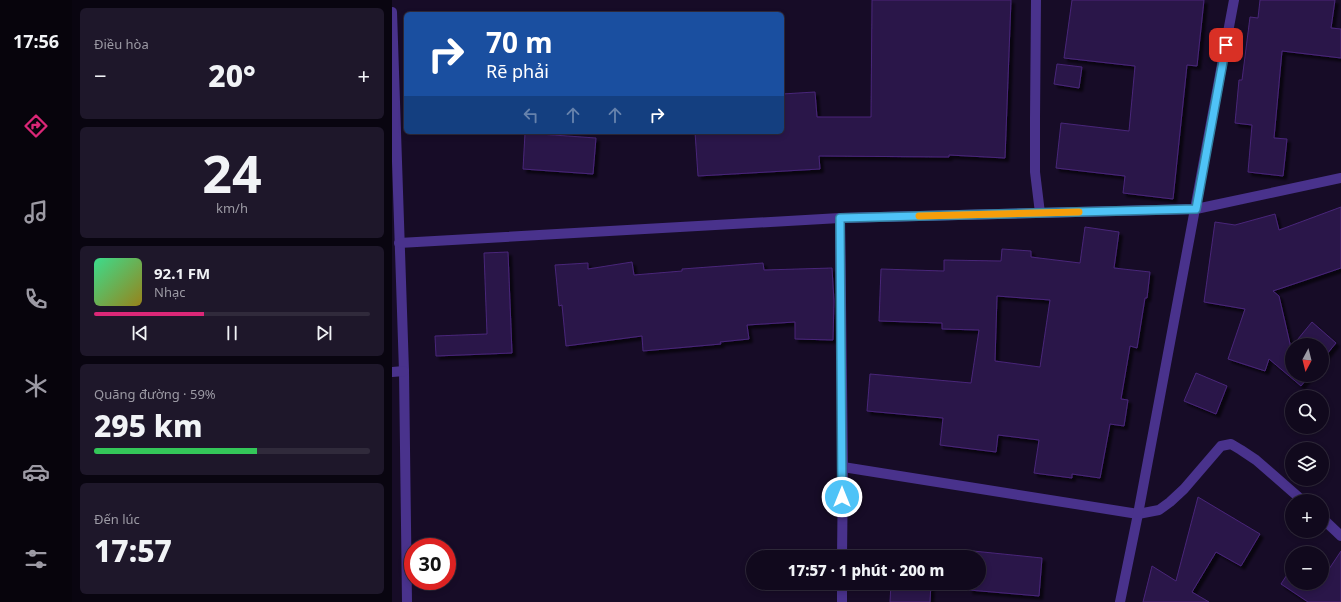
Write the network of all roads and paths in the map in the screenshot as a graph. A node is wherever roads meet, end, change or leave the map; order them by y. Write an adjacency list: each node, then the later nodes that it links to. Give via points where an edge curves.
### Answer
1 (1036, 0): 6 (street, via 1035,172)
2 (1234, 0): 5 (street)
3 (392, 12): 8 (street)
4 (1341, 178): 5 (street)
5 (1196, 209): 6 (street); 13 (street)
6 (1040, 213): 7 (street)
7 (840, 218): 8 (street); 11 (street)
8 (399, 243): 9 (street)
9 (404, 371): 10 (street); 18 (street)
10 (392, 372)
11 (843, 467): 13 (street); 16 (street)
12 (1295, 494): 13 (street, via 1256,460 1231,444 1221,446 1170,502 1159,510)
13 (1138, 514): 20 (street)
14 (1329, 523): 15 (street)
15 (1339, 530)
16 (842, 550)
17 (842, 590): 19 (street)
18 (407, 602)
19 (842, 602)
20 (1120, 602)

